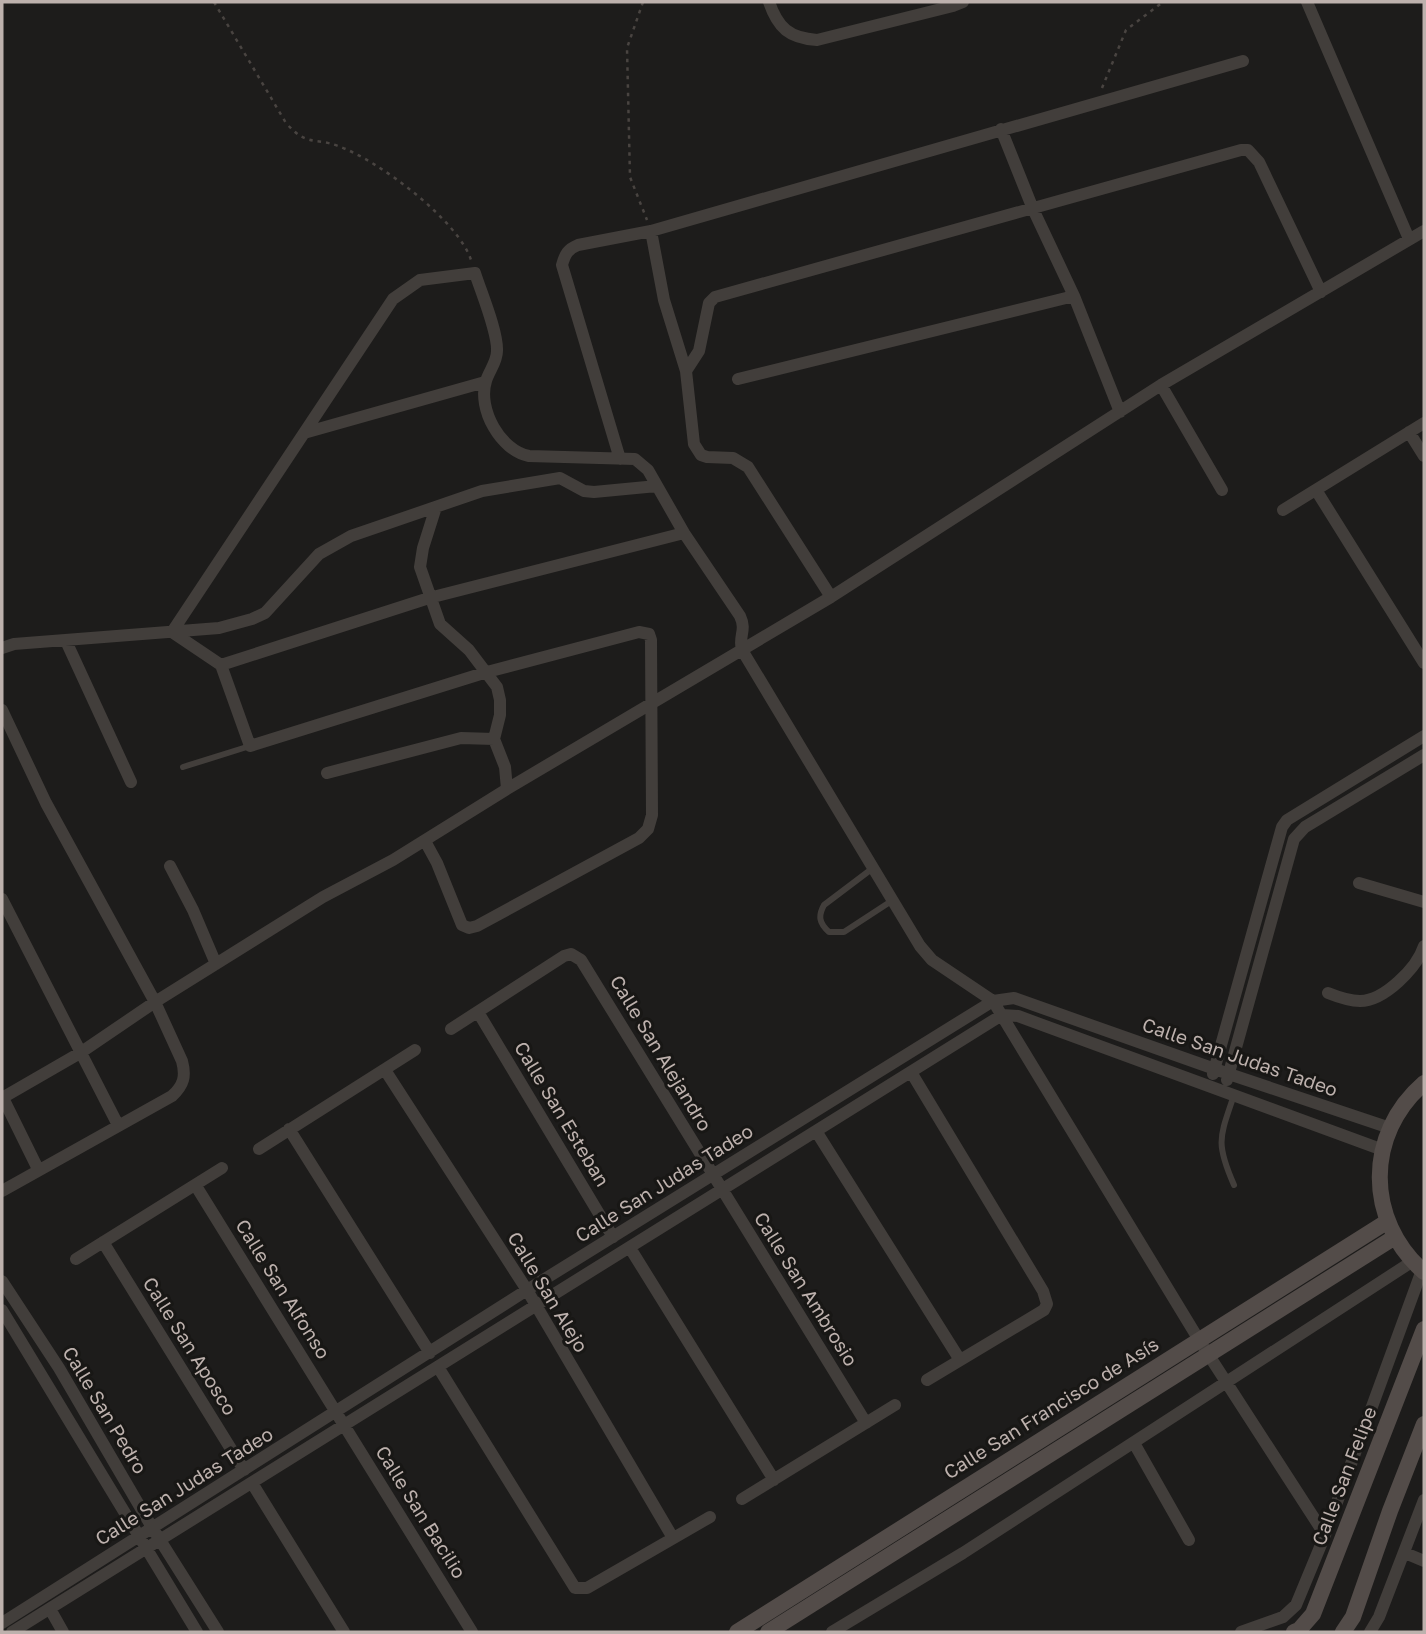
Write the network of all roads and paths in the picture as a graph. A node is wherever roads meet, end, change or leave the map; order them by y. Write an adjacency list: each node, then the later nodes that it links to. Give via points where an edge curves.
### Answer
1 (214, 2): 14 (path, via 294,132 314,143 337,145 392,175 457,237 469,253)
2 (643, 2): 11 (path, via 627,48 630,177)
3 (769, 2): 4 (street, via 785,29 798,38 817,40)
4 (963, 2)
5 (1163, 2): 8 (path, via 1126,30)
6 (1307, 2): 13 (street)
7 (1243, 61): 8 (street)
8 (1095, 104): 9 (street)
9 (1001, 130): 10 (street); 11 (street)
10 (1034, 209): 15 (street, via 1248,150 1259,162); 16 (street); 17 (street, via 715,297 709,303 699,351)
11 (651, 231): 17 (street, via 664,300); 26 (street, via 570,248 562,265)
12 (1424, 231): 13 (street)
13 (1409, 239): 15 (street)
14 (475, 273): 19 (street, via 498,351); 24 (street, via 420,281 393,299)
15 (1321, 292): 20 (street)
16 (1074, 296): 18 (street); 21 (street)
17 (686, 371): 33 (street, via 697,450 748,467)
18 (738, 379)
19 (485, 382): 24 (street); 26 (street, via 485,411 516,454)
20 (1161, 386): 21 (street); 29 (street)
21 (1120, 412): 33 (street)
22 (1424, 423): 23 (street)
23 (1409, 432): 25 (street); 28 (street)
24 (303, 433): 35 (street)
25 (1424, 456)
26 (620, 459): 27 (street, via 643,463)
27 (657, 486): 30 (street, via 594,492 560,478 549,479 482,491); 32 (street)
28 (1316, 490): 31 (street); 39 (street)
29 (1222, 491)
30 (436, 507): 34 (street, via 420,568); 35 (street, via 319,554 252,620)
31 (1283, 509)
32 (684, 533): 34 (street); 38 (street, via 742,621)
33 (831, 597): 38 (street)
34 (429, 598): 40 (street); 41 (street, via 440,624)
35 (172, 632): 36 (street); 40 (street)
36 (66, 641): 37 (street); 50 (street)
37 (2, 648)
38 (742, 650): 42 (street); 54 (street)
39 (1424, 663)
40 (221, 665): 46 (street)
41 (487, 672): 42 (street, via 644,631 651,640); 45 (street, via 500,700); 46 (street)
42 (652, 705): 51 (street); 52 (street, via 652,815 639,838 469,928 462,925)
43 (2, 710): 63 (street, via 46,803)
44 (1424, 736): 69 (street, via 1282,827)
45 (494, 738): 49 (street, via 461,737); 51 (street)
46 (250, 746): 48 (lane)
47 (1424, 755): 72 (street, via 1305,827 1294,839)
48 (183, 767)
49 (327, 773)
50 (131, 782)
51 (507, 789): 52 (street)
52 (425, 841): 60 (street)
53 (170, 866): 60 (street)
54 (873, 868): 57 (street); 57 (lane, via 824,905 821,925 829,932 844,932)
55 (1359, 883): 58 (street)
56 (2, 899): 68 (street)
57 (893, 900): 62 (street, via 932,960)
58 (1424, 902)
59 (1424, 946): 61 (street, via 1412,969 1372,999 1361,1002)
60 (216, 964): 63 (street)
61 (1328, 993)
62 (993, 1001): 65 (street); 69 (street, Calle San Judas Tadeo, via 1014,999); 85 (street, Calle San Judas Tadeo)
63 (155, 1002): 68 (street); 77 (street, via 182,1061 184,1080 172,1096)
64 (478, 1012): 66 (street); 85 (street, Calle San Alejandro, via 564,956 571,954 583,962); 91 (street, Calle San Esteban)
65 (1002, 1015): 71 (street, Calle San Judas Tadeo); 74 (street, Calle San Judas Tadeo, via 1018,1016); 102 (street)
66 (451, 1029)
67 (415, 1051): 70 (street)
68 (80, 1054): 76 (street); 77 (street)
69 (1214, 1068): 72 (street, Calle San Judas Tadeo); 74 (street)
70 (385, 1070): 79 (street); 98 (street, Calle San Alejo)
71 (911, 1072): 80 (street, Calle San Judas Tadeo); 105 (street, via 1047,1298 1044,1310)
72 (1229, 1074): 75 (street); 78 (street, Calle San Judas Tadeo)
73 (1424, 1083): 78 (main road, via 1411,1094)
74 (1210, 1085): 75 (street, Calle San Judas Tadeo)
75 (1229, 1093): 82 (street, Calle San Judas Tadeo); 86 (lane, via 1220,1138 1223,1162)
76 (2, 1097): 84 (street)
77 (118, 1125): 84 (street)
78 (1390, 1128): 82 (main road)
79 (289, 1129): 81 (street); 103 (street)
80 (816, 1131): 88 (street, Calle San Judas Tadeo); 105 (street)
81 (259, 1149)
82 (1383, 1150): 90 (main road, via 1378,1182)
83 (222, 1168): 87 (street)
84 (38, 1169): 89 (street)
85 (713, 1176): 88 (street, Calle San Ambrosio); 91 (street, Calle San Judas Tadeo)
86 (1234, 1185)
87 (196, 1186): 93 (street); 110 (street, Calle San Alfonso)
88 (722, 1190): 94 (street, Calle San Judas Tadeo); 111 (street, Calle San Ambrosio)
89 (2, 1191)
90 (1388, 1221): 92 (main road); 102 (main road, Calle San Francisco de Asís)
91 (613, 1237): 98 (street, Calle San Judas Tadeo)
92 (1395, 1237): 96 (main road); 104 (main road, Calle San Francisco de Asís)
93 (103, 1242): 95 (street); 115 (street, Calle San Aposco)
94 (629, 1248): 99 (street, Calle San Judas Tadeo); 116 (street)
95 (76, 1259)
96 (1420, 1267): 108 (street); 122 (street)
97 (2, 1281): 121 (street, Calle San Pedro)
98 (527, 1290): 99 (street, Calle San Alejo); 103 (street, Calle San Judas Tadeo)
99 (536, 1307): 106 (street, Calle San Judas Tadeo); 123 (street, Calle San Alejo)
100 (2, 1310): 125 (street, Calle San Pedro)
101 (1424, 1329): 140 (main road, Calle San Felipe, via 1313,1615)
102 (1199, 1340): 104 (street); 136 (main road, Calle San Francisco de Asís)
103 (430, 1353): 110 (street, Calle San Judas Tadeo)
104 (1208, 1354): 108 (street); 137 (main road, Calle San Francisco de Asís)
105 (960, 1360): 107 (street)
106 (438, 1367): 113 (street, Calle San Judas Tadeo); 123 (street, via 575,1588 587,1588)
107 (927, 1380)
108 (1227, 1383): 114 (street); 122 (street)
109 (895, 1405): 111 (street)
110 (337, 1412): 113 (street, Calle San Bacilio); 115 (street, Calle San Judas Tadeo)
111 (866, 1423): 116 (street)
112 (1424, 1424): 141 (main road, via 1353,1618)
113 (345, 1425): 117 (street, Calle San Judas Tadeo); 135 (street, Calle San Bacilio)
114 (1134, 1443): 124 (street); 138 (street)
115 (244, 1470): 121 (street, Calle San Judas Tadeo)
116 (774, 1480): 118 (street)
117 (252, 1483): 121 (street, Calle San Judas Tadeo); 134 (street)
118 (742, 1499)
119 (1424, 1500): 126 (street)
120 (710, 1517): 123 (street)
121 (156, 1534): 125 (street, Calle San Judas Tadeo); 133 (street, Calle San Pedro)
122 (1325, 1535): 139 (street, via 1296,1605 1283,1617)
123 (673, 1538)
124 (1189, 1540)
125 (142, 1543): 128 (street, Calle San Judas Tadeo); 129 (street, Calle San Judas Tadeo); 132 (street, Calle San Pedro)
126 (1405, 1553): 127 (street); 142 (street)
127 (1424, 1561)
128 (50, 1609): 130 (street, Calle San Judas Tadeo); 131 (street)
129 (2, 1623)
130 (12, 1632)
131 (64, 1632)
132 (197, 1632)
133 (218, 1632)
134 (344, 1632)
135 (472, 1632)
136 (737, 1632)
137 (768, 1632)
138 (832, 1632)
139 (1241, 1632)
140 (1294, 1632)
141 (1343, 1632)
142 (1370, 1632)

